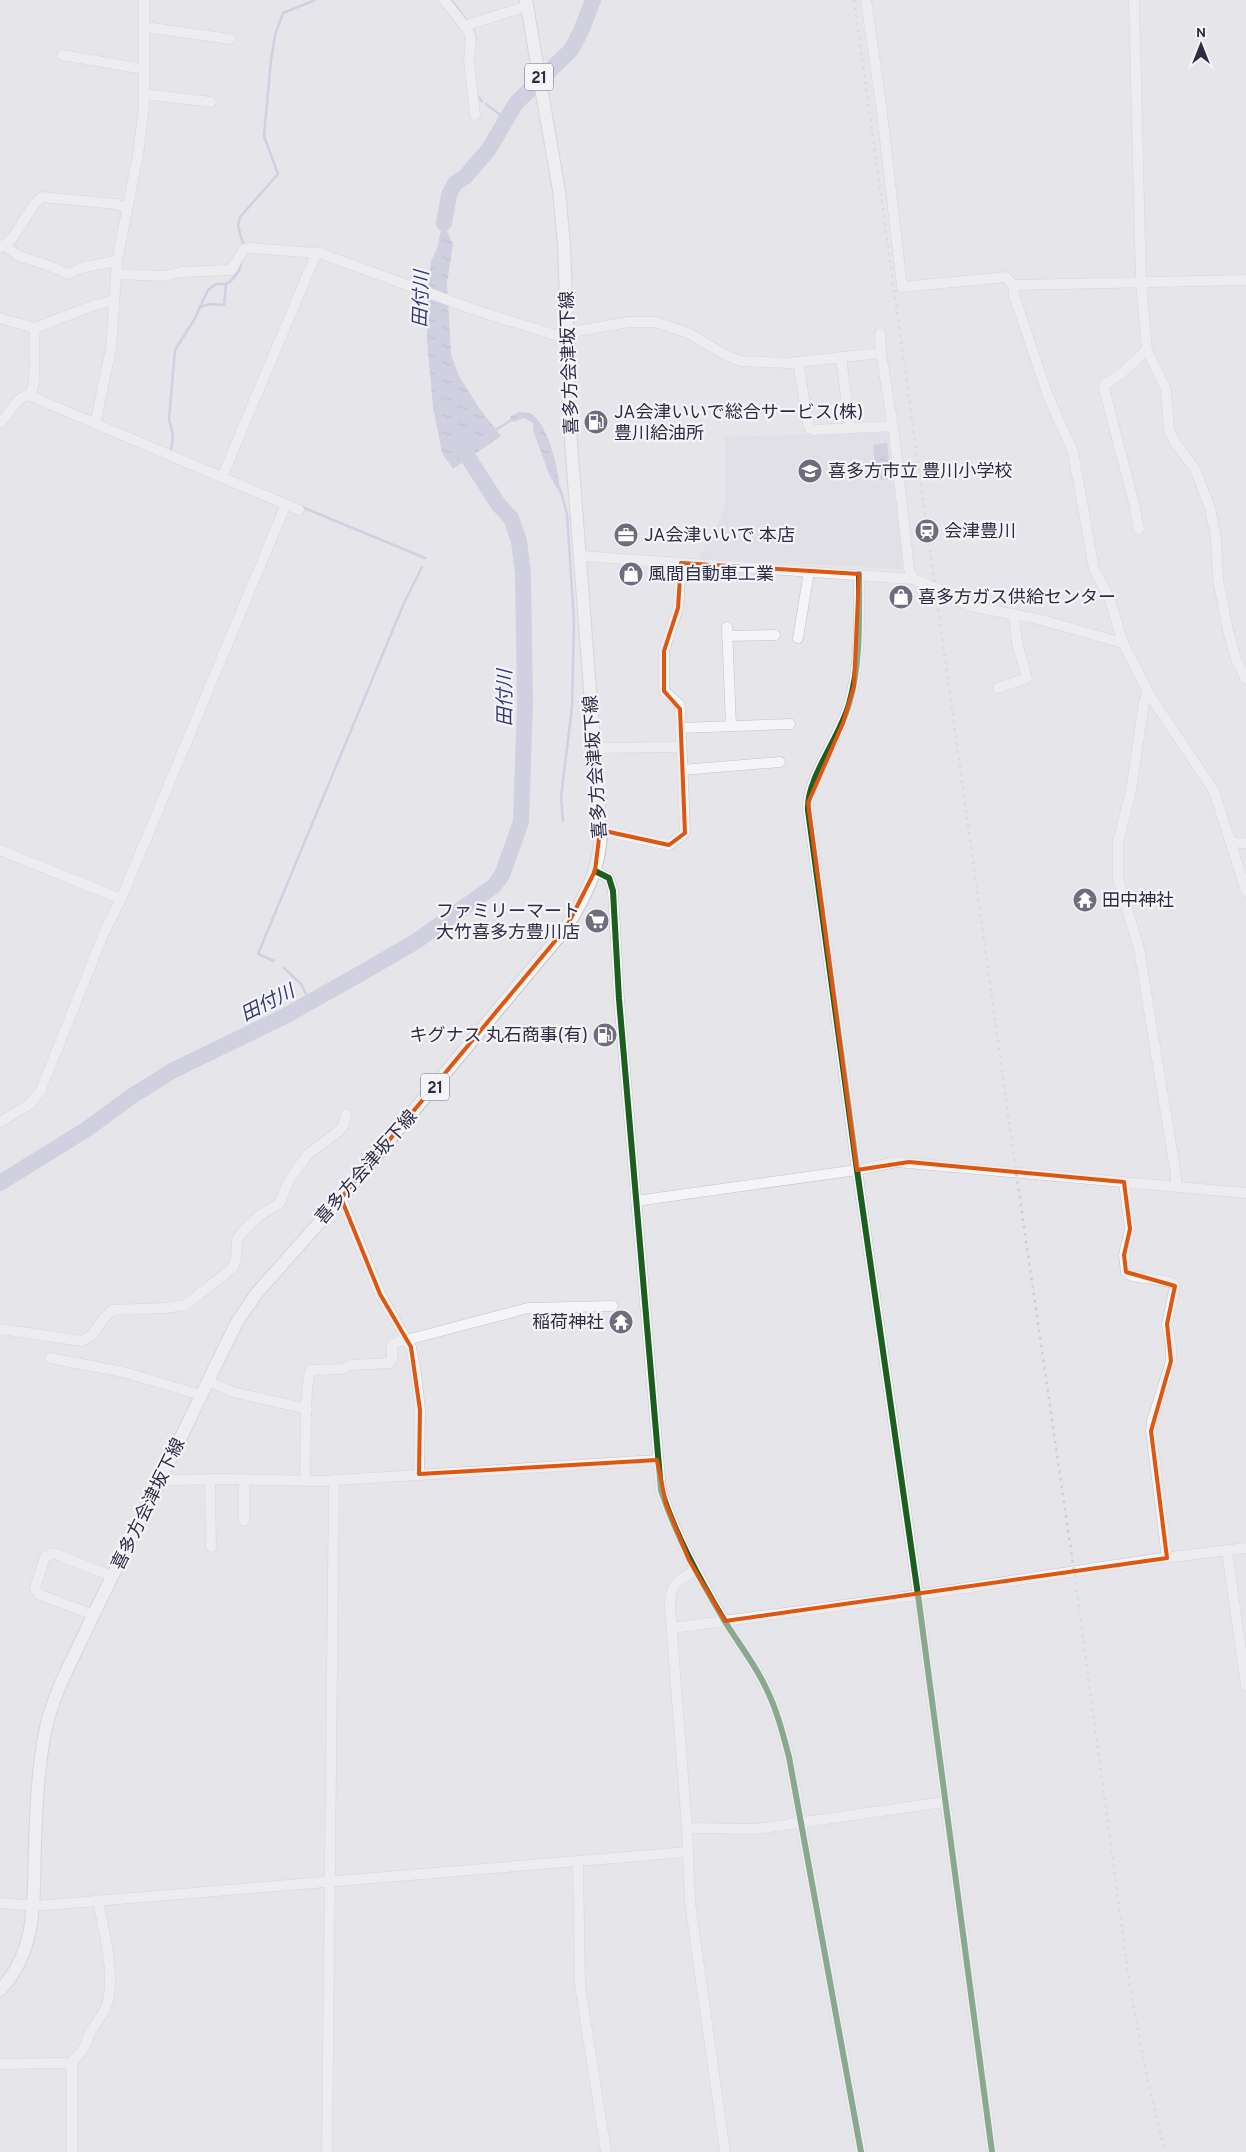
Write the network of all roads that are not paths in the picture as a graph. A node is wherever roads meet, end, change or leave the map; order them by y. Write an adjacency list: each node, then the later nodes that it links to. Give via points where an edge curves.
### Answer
1 (144, 0): 7 (street)
2 (444, 0): 6 (street)
3 (866, 0): 21 (street, via 902,287 1006,278)
4 (1134, 0): 20 (street)
5 (527, 3): 6 (street); 25 (main road, 喜多方会津坂下線 / 21, via 559,191)
6 (464, 26): 13 (street, via 471,39 469,61)
7 (145, 27): 8 (street); 10 (street)
8 (230, 39)
9 (62, 55): 10 (street)
10 (144, 69): 11 (street)
11 (144, 94): 12 (street); 14 (street, via 138,155)
12 (211, 102)
13 (475, 114)
14 (127, 208): 15 (street, via 116,204 42,197); 17 (street)
15 (2, 246): 17 (street, via 19,256 68,274 84,267)
16 (316, 253): 18 (street, via 244,249 231,270 164,276); 25 (street, via 545,333); 36 (street)
17 (117, 261): 18 (street)
18 (116, 274): 22 (street)
19 (1246, 280): 20 (street)
20 (1141, 282): 21 (street); 27 (street)
21 (1013, 285): 48 (street, via 1048,396 1073,452 1094,569 1110,600)
22 (114, 300): 24 (street); 33 (street, via 112,349)
23 (0, 318): 24 (street)
24 (35, 328): 31 (street, via 35,375)
25 (568, 333): 30 (street, via 629,322 655,322 688,333 740,361); 40 (main road, 喜多方会津坂下線 / 21)
26 (880, 333): 28 (street)
27 (1147, 350): 39 (street, via 1104,385); 49 (street, via 1166,390 1169,430 1195,469 1210,508 1228,630)
28 (881, 353): 29 (street); 34 (street)
29 (841, 357): 30 (street); 35 (street)
30 (798, 362): 35 (street, via 809,428)
31 (28, 395): 32 (street); 33 (street)
32 (0, 423)
33 (95, 424): 36 (street)
34 (893, 426): 35 (street); 44 (street)
35 (850, 428)
36 (222, 477): 37 (street)
37 (286, 504): 38 (street); 65 (street)
38 (299, 510)
39 (1139, 529)
40 (579, 556): 41 (street); 56 (main road, 喜多方会津坂下線 / 21)
41 (681, 563): 42 (street); 54 (street, via 678,608 663,657 664,691 679,704)
42 (810, 572): 43 (street); 47 (street)
43 (859, 574): 44 (street); 68 (street, via 854,686 843,723 808,796)
44 (912, 579): 45 (street, via 970,606)
45 (1014, 616): 48 (street, via 1038,619); 50 (street, via 1017,644 1027,678)
46 (775, 635): 53 (street, via 727,632)
47 (798, 638)
48 (1124, 643): 51 (street)
49 (1246, 679)
50 (998, 688)
51 (1148, 691): 60 (street, via 1214,791); 70 (street, via 1131,790 1118,842 1118,878 1139,948)
52 (790, 724): 53 (street)
53 (731, 726): 54 (street)
54 (680, 728): 55 (street)
55 (681, 746): 56 (street); 58 (street)
56 (595, 748): 59 (main road, 喜多方会津坂下線 / 21)
57 (780, 762): 58 (street)
58 (682, 770): 59 (street, via 684,834 663,845)
59 (600, 830): 63 (main road, 喜多方会津坂下線 / 21)
60 (1230, 842): 61 (street); 64 (street)
61 (1246, 843)
62 (0, 850): 65 (street)
63 (595, 871): 72 (main road, 喜多方会津坂下線 / 21, via 583,901 566,928); 73 (street, via 609,878 613,891)
64 (1246, 891)
65 (121, 899): 67 (street, via 102,935 40,1092 30,1104)
66 (346, 1114): 75 (street, via 339,1131 304,1158 288,1182 280,1203 243,1231 237,1240 233,1268 185,1305 116,1309 82,1341)
67 (0, 1122)
68 (857, 1170): 69 (street, via 909,1162); 73 (street); 95 (street)
69 (1124, 1182): 70 (street); 92 (street, via 1130,1229 1124,1255 1126,1272 1132,1276 1171,1282 1175,1286 1167,1324 1170,1361 1151,1431)
70 (1176, 1186): 71 (street)
71 (1246, 1193)
72 (341, 1198): 76 (street, via 380,1294); 78 (main road, 喜多方会津坂下線 / 21, via 247,1305)
73 (636, 1201): 81 (street)
74 (613, 1306): 76 (street, via 528,1308)
75 (0, 1328)
76 (408, 1339): 80 (street, via 392,1345 389,1363 311,1370 307,1376); 82 (street, via 418,1394)
77 (50, 1358): 79 (street, via 124,1372)
78 (208, 1381): 79 (main road, 喜多方会津坂下線 / 21); 80 (street, via 233,1392)
79 (201, 1395): 83 (main road, 喜多方会津坂下線 / 21)
80 (306, 1409): 87 (street)
81 (657, 1460): 82 (street); 93 (street, via 661,1490 675,1530)
82 (419, 1474): 86 (street)
83 (162, 1477): 84 (street, via 172,1480); 94 (main road, 喜多方会津坂下線 / 21)
84 (210, 1479): 85 (street); 89 (street)
85 (244, 1479): 87 (street); 88 (street)
86 (334, 1479): 87 (street); 105 (street)
87 (306, 1481)
88 (244, 1521)
89 (211, 1547)
90 (1246, 1548): 91 (street)
91 (1226, 1551): 92 (street); 99 (street)
92 (1167, 1558): 95 (street)
93 (695, 1570): 97 (street); 98 (street, via 672,1588)
94 (112, 1576): 96 (main road, 喜多方会津坂下線 / 21); 96 (street, via 52,1554 45,1557 35,1588 38,1594)
95 (918, 1595): 97 (street); 100 (street)
96 (94, 1615): 108 (main road, 喜多方会津坂下線 / 21, via 56,1696 46,1730 36,1807)
97 (725, 1621): 98 (street); 101 (street, via 754,1665 775,1710 789,1757)
98 (672, 1628): 102 (street)
99 (1246, 1686)
100 (944, 1802): 101 (street); 117 (street)
101 (801, 1822): 102 (street, via 756,1829); 116 (street)
102 (687, 1828): 103 (street)
103 (687, 1852): 104 (street); 115 (street, via 690,1902)
104 (578, 1862): 105 (street); 114 (street, via 580,1986)
105 (330, 1881): 106 (street); 113 (street)
106 (98, 1900): 108 (street); 111 (street, via 109,1976 106,2008 82,2052)
107 (0, 1903): 108 (street)
108 (34, 1906): 109 (main road, 喜多方会津坂下線 / 21, via 28,1942 19,1963)
109 (0, 1990)
110 (0, 2064): 111 (street)
111 (70, 2065): 112 (street)
112 (72, 2152)
113 (327, 2152)
114 (606, 2152)
115 (725, 2152)
116 (861, 2152)
117 (992, 2152)

